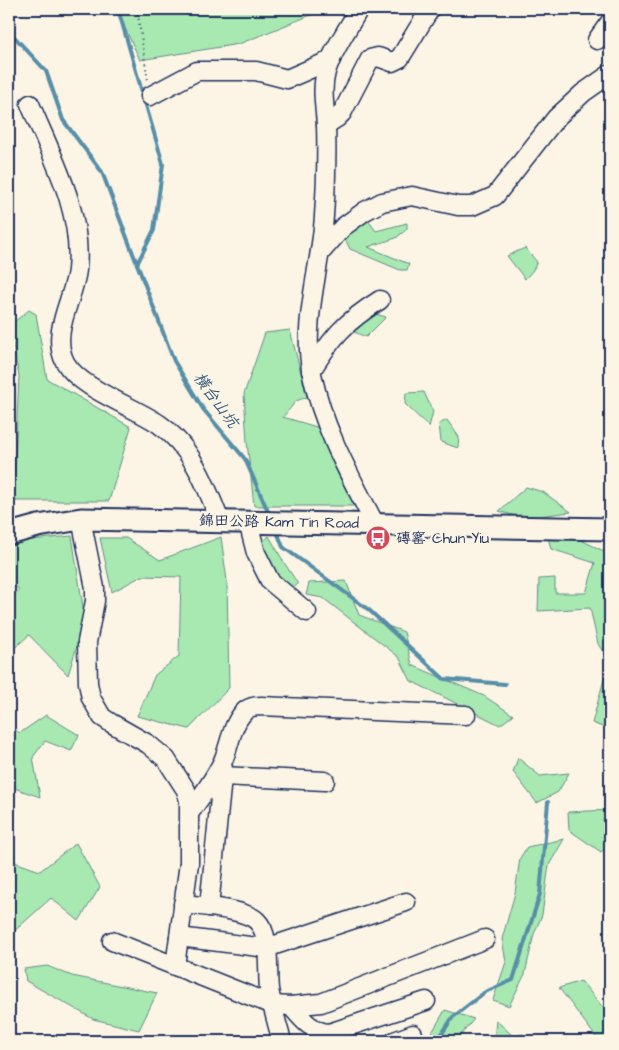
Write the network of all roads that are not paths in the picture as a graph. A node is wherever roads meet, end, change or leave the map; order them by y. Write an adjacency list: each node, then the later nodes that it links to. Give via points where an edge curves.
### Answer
1 (359, 9): 5 (street)
2 (430, 9): 9 (street, via 399,60 392,62 376,57 370,60 342,113)
3 (610, 22): 4 (street)
4 (597, 40)
5 (331, 60): 7 (street, via 287,78 256,71 197,71); 9 (street, via 324,81)
6 (610, 74): 10 (street, via 583,92 556,118 495,196 472,206 412,196 382,202 343,227)
7 (150, 96)
8 (30, 104): 14 (street, via 59,172 76,231 75,286 66,308 61,336 65,361 80,379 160,424 175,438 198,468)
9 (326, 125): 10 (street)
10 (320, 253): 12 (street, via 310,310)
11 (380, 300): 12 (street, via 341,328)
12 (311, 371): 16 (street, via 324,418)
13 (82, 519): 14 (main road, 錦田公路 Kam Tin Road); 18 (main road, 錦田公路 Kam Tin Road); 23 (street, via 95,588 86,642 91,698 102,717 148,744 166,760 186,790)
14 (220, 521): 15 (main road, 錦田公路 Kam Tin Road)
15 (248, 522): 16 (main road, 錦田公路 Kam Tin Road); 19 (street, via 256,553 270,581)
16 (374, 524): 17 (main road, 錦田公路 Kam Tin Road)
17 (610, 529)
18 (9, 534)
19 (307, 612)
20 (466, 715): 21 (street, via 252,707 240,718)
21 (223, 768): 22 (street); 23 (street); 26 (street)
22 (325, 781)
23 (190, 812): 25 (street, via 189,863)
24 (406, 902): 30 (street)
25 (183, 904): 26 (street); 27 (street)
26 (208, 906): 30 (street, via 257,920 263,928)
27 (179, 937): 30 (street); 31 (street)
28 (484, 939): 34 (street, via 321,1003)
29 (112, 941): 31 (street)
30 (266, 948): 33 (street)
31 (175, 966): 33 (street)
32 (426, 1001): 34 (street, via 329,1033 312,1028)
33 (273, 1005): 34 (street); 36 (street)
34 (291, 1006)
35 (413, 1034): 37 (street)
36 (282, 1041)
37 (394, 1041)

